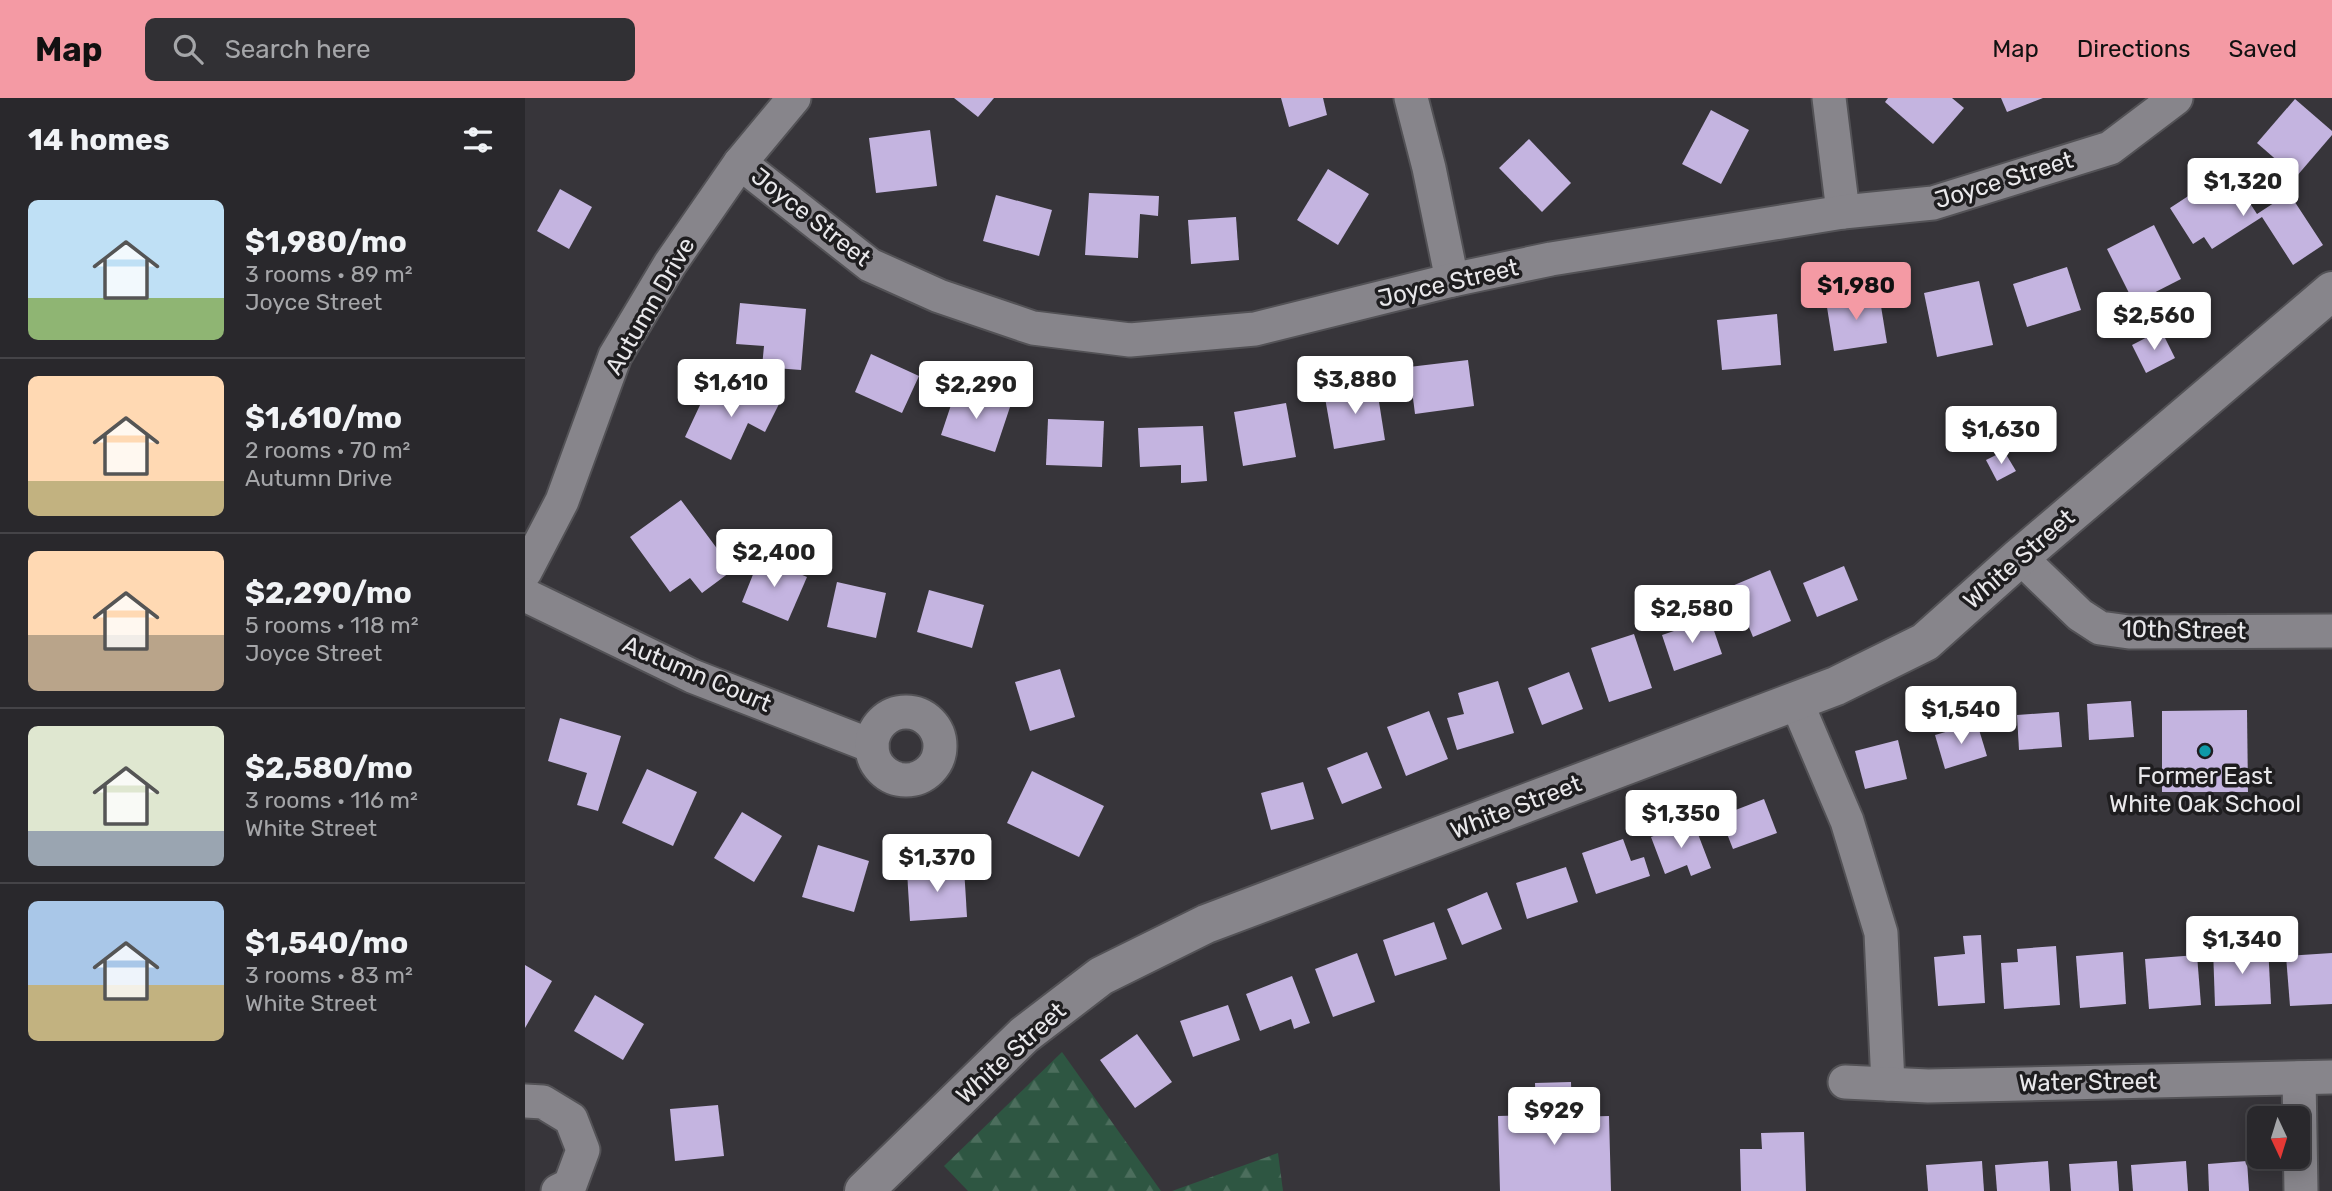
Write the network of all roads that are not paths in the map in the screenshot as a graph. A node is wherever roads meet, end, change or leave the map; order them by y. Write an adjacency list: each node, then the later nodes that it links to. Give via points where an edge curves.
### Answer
1 (794, 98): 5 (street, Autumn Drive)
2 (1411, 98): 7 (street)
3 (1829, 98): 6 (street)
4 (2176, 98): 6 (street, Joyce Street, via 2111,148 1933,204)
5 (740, 163): 7 (street, Joyce Street, via 870,265 939,296 1033,328 1130,340 1255,328); 10 (street, Autumn Drive, via 670,264 615,356 562,501)
6 (1843, 212): 7 (street, Joyce Street, via 1551,259)
7 (1452, 280)
8 (2332, 291): 9 (street, White Street)
9 (2020, 557): 12 (street, 10th Street, via 2080,615 2100,628 2129,632); 13 (street, White Street, via 1925,642)
10 (525, 572)
11 (525, 595): 14 (street, Autumn Court, via 692,676)
12 (2332, 631)
13 (1796, 701): 18 (street, via 1847,821 1881,933); 21 (street, White Street, via 1206,924 1101,976 1024,1035)
14 (872, 746)
15 (2332, 1077): 16 (street, Water Street)
16 (2299, 1078): 18 (street, Water Street); 22 (street)
17 (1845, 1082): 18 (street, Water Street)
18 (1888, 1084)
19 (525, 1101): 20 (street, via 543,1102 571,1119 583,1150 570,1185)
20 (558, 1191)
21 (864, 1191)
22 (2301, 1191)

